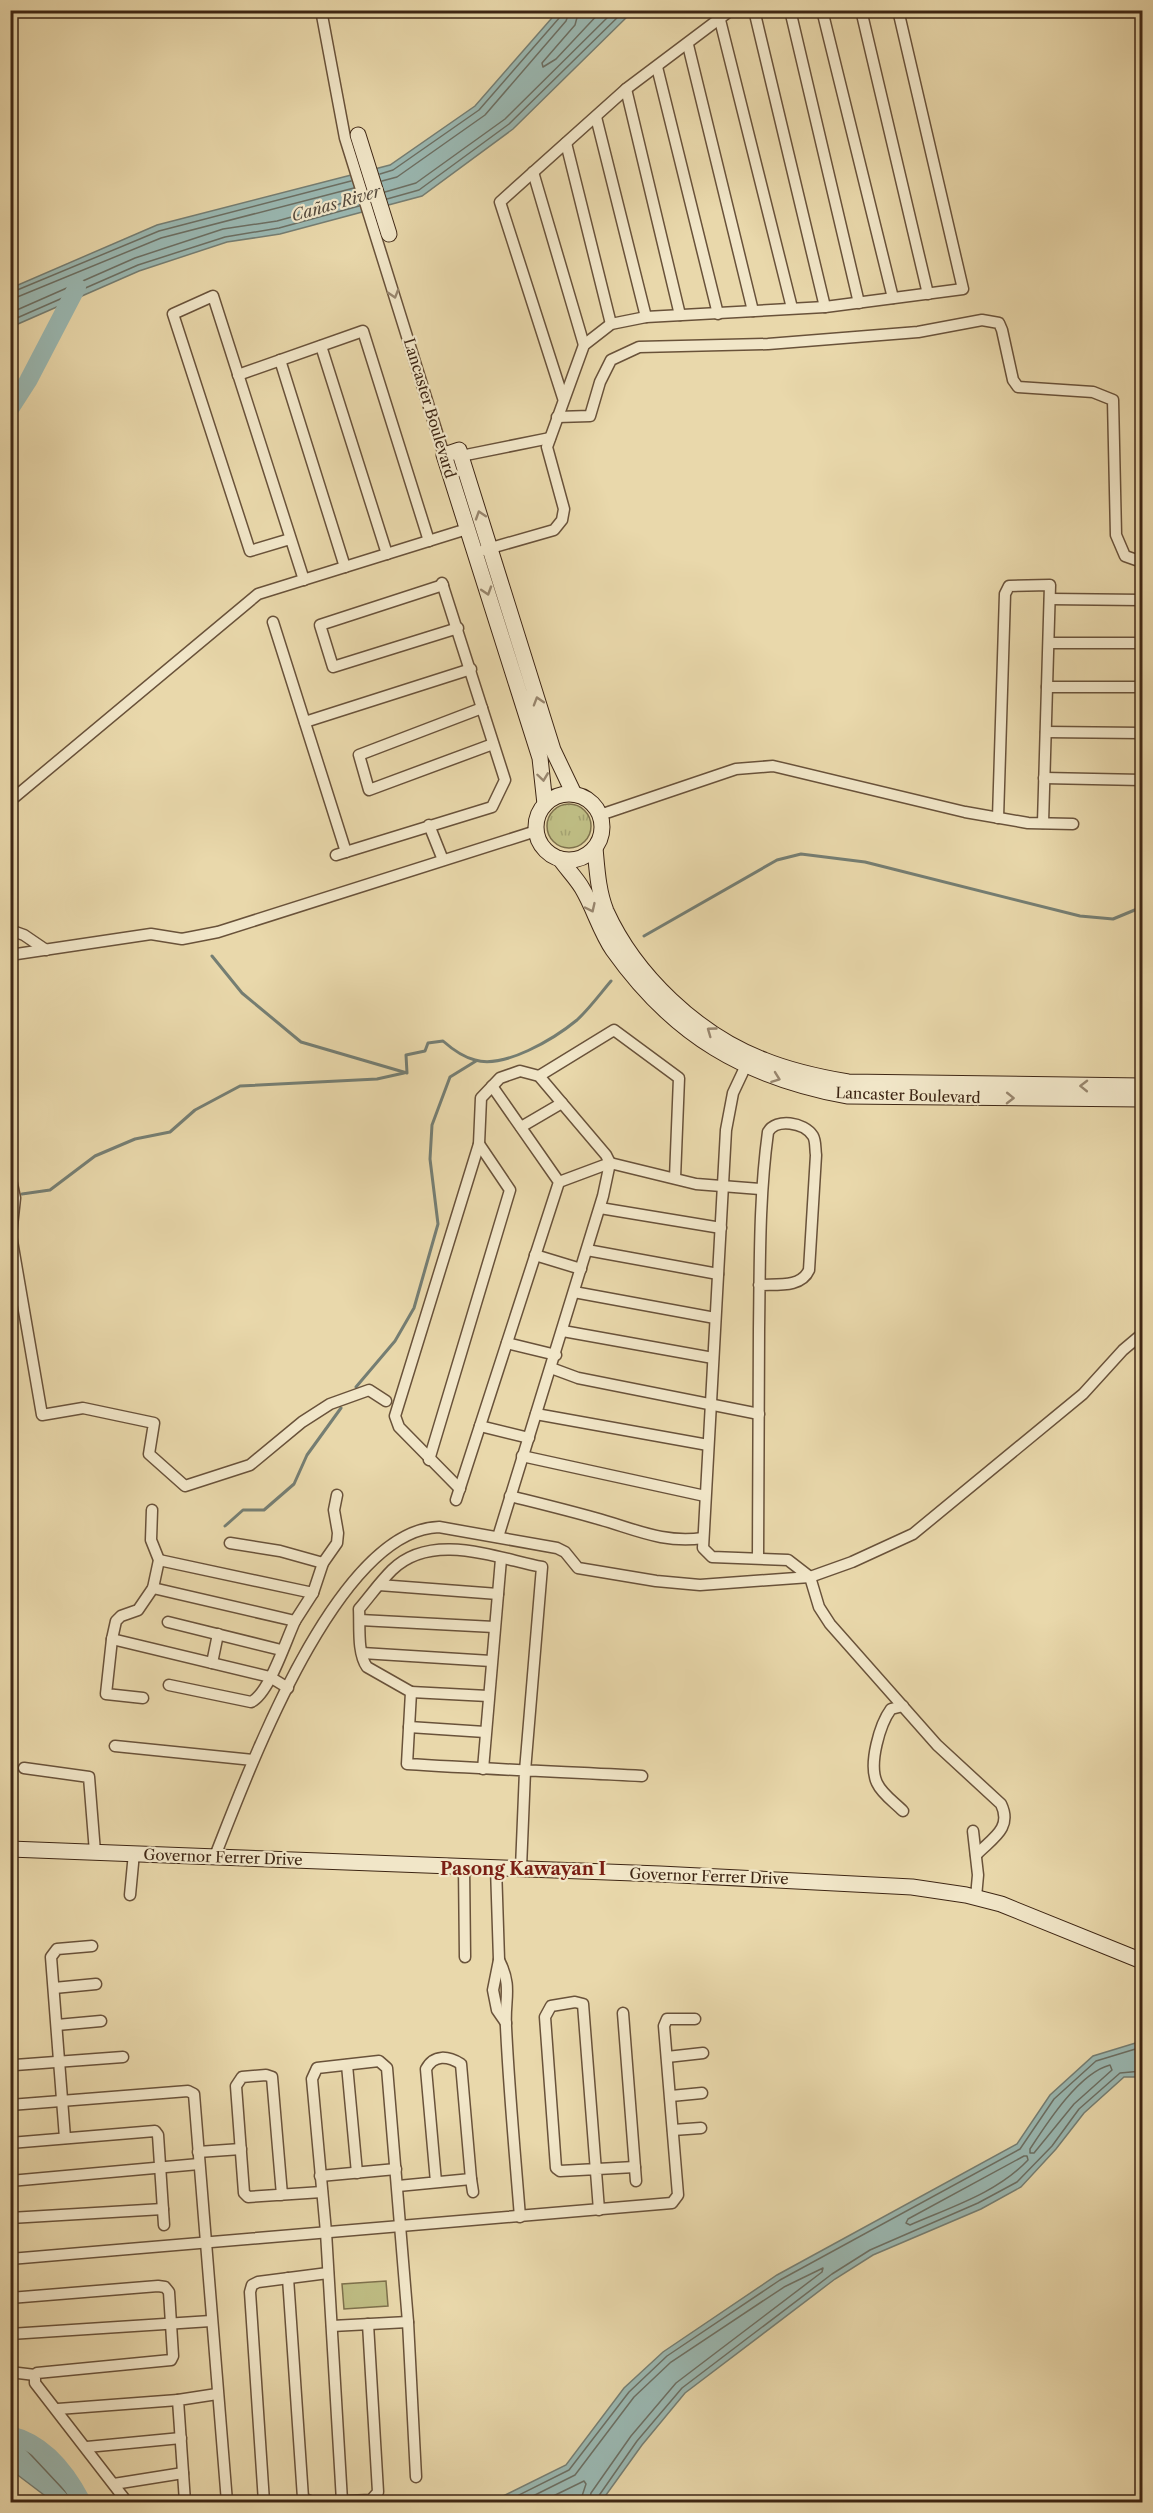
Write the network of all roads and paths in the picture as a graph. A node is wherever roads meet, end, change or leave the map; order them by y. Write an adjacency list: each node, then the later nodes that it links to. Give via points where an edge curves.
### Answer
1 (321, 10): 13 (street, Lancaster Boulevard)
2 (731, 10): 8 (street)
3 (754, 10): 20 (street)
4 (790, 10): 19 (street)
5 (822, 10): 18 (street)
6 (861, 10): 17 (street)
7 (898, 10): 17 (street, via 963,289)
8 (720, 20): 9 (street); 21 (street)
9 (688, 45): 10 (street); 22 (street)
10 (657, 67): 11 (street); 23 (street)
11 (626, 89): 12 (street); 24 (street)
12 (596, 117): 14 (street); 25 (street)
13 (351, 136): 16 (main road, Lancaster Boulevard)
14 (566, 143): 15 (street); 26 (street)
15 (533, 172): 27 (street); 31 (street, via 500,202)
16 (383, 236): 34 (street, Lancaster Boulevard, one-way to 34)
17 (928, 294): 18 (street)
18 (893, 298): 19 (street)
19 (859, 303): 20 (street)
20 (825, 307): 21 (street)
21 (792, 308): 22 (street)
22 (753, 311): 23 (street)
23 (718, 314): 24 (street)
24 (680, 315): 25 (street)
25 (646, 317): 26 (street)
26 (611, 324): 27 (street)
27 (584, 345): 31 (street)
28 (321, 346): 29 (street); 37 (street, via 363,331); 40 (street)
29 (280, 360): 30 (street); 42 (street)
30 (238, 375): 36 (street); 36 (street, via 213,296 173,314 250,551)
31 (563, 398): 32 (street)
32 (557, 417): 33 (street); 41 (street, via 590,416 611,360 639,347 768,344 918,332 993,321 1002,330 1018,387 1093,392 1113,400 1116,536 1125,556)
33 (550, 438): 34 (street); 38 (street, via 547,447 564,509 562,520 554,530)
34 (455, 454): 35 (main road, Lancaster Boulevard); 38 (main road, Lancaster Boulevard, one-way to 34)
35 (467, 528): 37 (street); 39 (main road, Lancaster Boulevard)
36 (290, 539): 43 (street)
37 (429, 541): 40 (street)
38 (490, 548): 39 (street); 60 (main road, Lancaster Boulevard, one-way to 38, via 553,750)
39 (475, 553): 62 (main road, Lancaster Boulevard, one-way to 62, via 540,758)
40 (387, 554): 42 (street)
41 (1143, 562)
42 (345, 567): 43 (street)
43 (304, 580): 61 (street, via 258,594)
44 (1050, 599): 45 (street); 48 (street); 64 (street, via 1050,585 1009,586 1005,594)
45 (1143, 600)
46 (273, 622): 54 (street)
47 (458, 628): 47 (street, via 442,584 320,625 333,667); 50 (street)
48 (1049, 643): 49 (street); 51 (street)
49 (1143, 643)
50 (471, 669): 53 (street); 54 (street)
51 (1047, 687): 52 (street); 55 (street)
52 (1143, 687)
53 (482, 708): 57 (street); 57 (street, via 359,754 369,790)
54 (304, 722): 67 (street, via 341,854)
55 (1046, 732): 56 (street); 58 (street)
56 (1143, 733)
57 (493, 744): 67 (street, via 504,780 492,807)
58 (1044, 778): 59 (street); 65 (street)
59 (1143, 780)
60 (574, 794): 62 (main road, via 555,796); 63 (main road, via 591,802)
61 (10, 801)
62 (545, 804): 68 (main road, via 538,814)
63 (600, 815): 64 (street, via 736,769 773,766); 69 (main road, via 603,830)
64 (998, 818): 65 (street)
65 (1043, 823): 66 (street)
66 (1073, 824)
67 (429, 825): 71 (street)
68 (536, 831): 70 (main road, via 544,849); 71 (street)
69 (595, 848): 70 (main road, via 579,859); 75 (main road, Lancaster Boulevard, one-way to 69, via 659,988 623,942 606,910)
70 (560, 859): 75 (main road, Lancaster Boulevard, one-way to 75, via 582,888 612,948 650,996 681,1026)
71 (443, 860): 73 (street, via 218,932 182,939 152,934)
72 (10, 930): 73 (street)
73 (46, 950): 74 (street)
74 (10, 956)
75 (748, 1060): 78 (main road, Lancaster Boulevard, one-way to 75, via 848,1082); 79 (main road, Lancaster Boulevard, one-way to 79, via 800,1087 847,1096); 87 (street, via 733,1093 726,1130)
76 (539, 1076): 77 (street, via 520,1071 500,1078); 80 (street); 85 (street, via 614,1030 679,1078)
77 (492, 1086): 81 (street); 82 (street, via 481,1098)
78 (1143, 1086)
79 (1143, 1099)
80 (562, 1103): 81 (street); 83 (street)
81 (521, 1128): 86 (street)
82 (479, 1144): 112 (street, via 510,1190); 112 (street, via 395,1416 399,1427)
83 (610, 1163): 85 (street); 86 (street); 89 (street)
84 (10, 1174): 104 (street, via 15,1198 11,1235 42,1415 83,1408 154,1423 149,1454 185,1486 250,1465 330,1404 369,1390)
85 (675, 1179): 87 (street)
86 (559, 1182): 92 (street)
87 (723, 1186): 88 (street); 90 (street)
88 (760, 1189): 95 (street); 95 (street, via 772,1125 780,1122 806,1129 814,1138 816,1155 809,1270 806,1278 798,1282)
89 (600, 1208): 90 (street); 91 (street)
90 (721, 1228): 94 (street)
91 (587, 1250): 93 (street); 94 (street)
92 (535, 1255): 93 (street); 100 (street)
93 (581, 1269): 96 (street)
94 (718, 1274): 97 (street)
95 (759, 1285): 107 (street)
96 (574, 1292): 97 (street); 98 (street)
97 (716, 1318): 102 (street)
98 (562, 1331): 101 (street); 102 (street)
99 (1143, 1334): 124 (street, via 1083,1394 913,1534)
100 (507, 1343): 101 (street); 108 (street)
101 (555, 1354): 103 (street)
102 (713, 1358): 105 (street)
103 (551, 1368): 105 (street, via 578,1378); 106 (street)
104 (386, 1401)
105 (710, 1404): 107 (street); 110 (street)
106 (536, 1414): 109 (street); 110 (street)
107 (759, 1414): 120 (street)
108 (480, 1426): 109 (street); 112 (street, via 458,1494)
109 (529, 1438): 111 (street)
110 (708, 1445): 115 (street)
111 (522, 1456): 114 (street); 115 (street)
112 (429, 1460)
113 (337, 1495): 123 (street, via 337,1543)
114 (510, 1496): 117 (street); 118 (street, via 658,1538 680,1542)
115 (705, 1496): 118 (street)
116 (152, 1510): 122 (street, via 151,1540)
117 (498, 1537): 124 (street, via 561,1550 578,1568 656,1581 700,1585); 141 (street, via 432,1527 393,1542 362,1569 327,1616)
118 (703, 1538): 120 (street, via 703,1548 712,1557)
119 (230, 1544): 123 (street, via 280,1551)
120 (758, 1558): 124 (street, via 788,1560)
121 (501, 1559): 125 (street, via 450,1547 421,1553 393,1568); 128 (street); 152 (street, via 542,1567)
122 (159, 1560): 126 (street); 127 (street)
123 (323, 1563): 127 (street)
124 (810, 1577): 145 (street, via 819,1607 830,1624)
125 (379, 1585): 128 (street); 129 (street, via 359,1609)
126 (153, 1588): 130 (street); 134 (street, via 138,1610 116,1621)
127 (313, 1593): 130 (street)
128 (498, 1594): 132 (street)
129 (360, 1620): 132 (street); 136 (street)
130 (295, 1621): 135 (street)
131 (168, 1622): 133 (street)
132 (494, 1627): 137 (street)
133 (218, 1634): 135 (street); 138 (street)
134 (112, 1639): 138 (street); 144 (street, via 106,1694)
135 (282, 1650): 139 (street)
136 (362, 1653): 137 (street); 142 (street, via 367,1667)
137 (491, 1661): 143 (street)
138 (212, 1663): 139 (street)
139 (270, 1677): 140 (street, via 251,1702); 141 (street)
140 (169, 1685)
141 (288, 1688): 149 (street)
142 (411, 1692): 143 (street); 146 (street)
143 (488, 1696): 147 (street)
144 (142, 1698)
145 (903, 1706): 154 (street, via 891,1709 885,1719 874,1771 880,1789); 159 (street, via 937,1745 1001,1804 1005,1814 1003,1829)
146 (409, 1727): 147 (street); 151 (street, via 407,1764)
147 (485, 1732): 151 (street)
148 (115, 1746): 149 (street)
149 (253, 1760): 160 (street)
150 (24, 1768): 157 (street, via 89,1777)
151 (483, 1769): 152 (street)
152 (525, 1771): 153 (street); 163 (street)
153 (642, 1776)
154 (903, 1811)
155 (972, 1831): 159 (street)
156 (10, 1849): 157 (main road, Governor Ferrer Drive)
157 (95, 1852): 158 (main road, Governor Ferrer Drive)
158 (134, 1853): 160 (main road, Governor Ferrer Drive); 164 (street)
159 (976, 1855): 165 (street)
160 (215, 1856): 161 (main road, Governor Ferrer Drive)
161 (464, 1866): 162 (main road, Governor Ferrer Drive); 167 (street)
162 (496, 1867): 163 (main road, Governor Ferrer Drive); 208 (street, via 499,1960 494,1990 497,2010 506,2023)
163 (521, 1868): 165 (main road, Governor Ferrer Drive, via 828,1881)
164 (130, 1895)
165 (976, 1897): 168 (main road, Governor Ferrer Drive, via 1023,1911)
166 (92, 1946): 170 (street, via 53,1952)
167 (465, 1958)
168 (1143, 1961)
169 (96, 1984): 170 (street)
170 (54, 1988): 174 (street)
171 (623, 2013): 192 (street)
172 (695, 2019): 177 (street, via 664,2022)
173 (101, 2020): 174 (street)
174 (57, 2025): 178 (street)
175 (703, 2053): 177 (street)
176 (123, 2057): 178 (street)
177 (667, 2057): 182 (street)
178 (60, 2062): 179 (street); 183 (street)
179 (15, 2065)
180 (347, 2065): 194 (street, via 379,2061 387,2068); 196 (street); 197 (street, via 317,2068 312,2079)
181 (702, 2093): 182 (street)
182 (670, 2096): 186 (street)
183 (62, 2101): 184 (street); 187 (street); 190 (street, via 188,2091 194,2094)
184 (10, 2105)
185 (701, 2128): 186 (street)
186 (673, 2130): 207 (street, via 676,2200)
187 (65, 2138): 188 (street); 193 (street, via 155,2131)
188 (10, 2144)
189 (241, 2149): 190 (street); 205 (street, via 244,2193 248,2197); 205 (street, via 238,2080 272,2077)
190 (198, 2152): 191 (street)
191 (199, 2164): 193 (street); 213 (street)
192 (635, 2167): 195 (street); 200 (street)
193 (160, 2169): 199 (street); 206 (street)
194 (396, 2169): 196 (street); 202 (street)
195 (596, 2170): 195 (street, via 556,2168 545,2017 550,2006 583,2004); 207 (street)
196 (357, 2173): 197 (street)
197 (320, 2176): 203 (street)
198 (471, 2179): 201 (street); 201 (street, via 461,2064 452,2058 437,2058 426,2069); 204 (street)
199 (10, 2181)
200 (636, 2181)
201 (436, 2182): 202 (street)
202 (398, 2186): 211 (street)
203 (322, 2192): 205 (street); 212 (street)
204 (473, 2192)
205 (282, 2195)
206 (163, 2209): 209 (street); 210 (street)
207 (599, 2210): 208 (street)
208 (520, 2217): 211 (street)
209 (10, 2218)
210 (164, 2225)
211 (402, 2225): 212 (street); 219 (street)
212 (326, 2232): 213 (street); 215 (street)
213 (206, 2243): 214 (street); 218 (street)
214 (10, 2259)
215 (328, 2273): 216 (street); 222 (street)
216 (288, 2278): 238 (street, via 258,2282 250,2292); 239 (street, via 303,2498)
217 (10, 2298): 220 (street, via 165,2287 169,2292)
218 (211, 2321): 220 (street); 226 (street)
219 (408, 2322): 221 (street); 232 (street)
220 (171, 2324): 223 (street); 225 (street, via 171,2360)
221 (368, 2324): 222 (street); 234 (street, via 378,2492 371,2500)
222 (332, 2326): 234 (street)
223 (10, 2334)
224 (10, 2372): 225 (street)
225 (35, 2375): 228 (street, via 35,2383)
226 (217, 2394): 227 (street); 237 (street)
227 (178, 2400): 228 (street); 229 (street)
228 (58, 2409): 230 (street)
229 (181, 2438): 230 (street); 231 (street)
230 (87, 2447): 233 (street)
231 (183, 2473): 233 (street); 236 (street)
232 (416, 2477)
233 (114, 2484): 235 (street)
234 (342, 2501): 240 (street)
235 (127, 2502)
236 (185, 2502)
237 (227, 2502)
238 (264, 2502)
239 (312, 2502)
240 (319, 2502)

